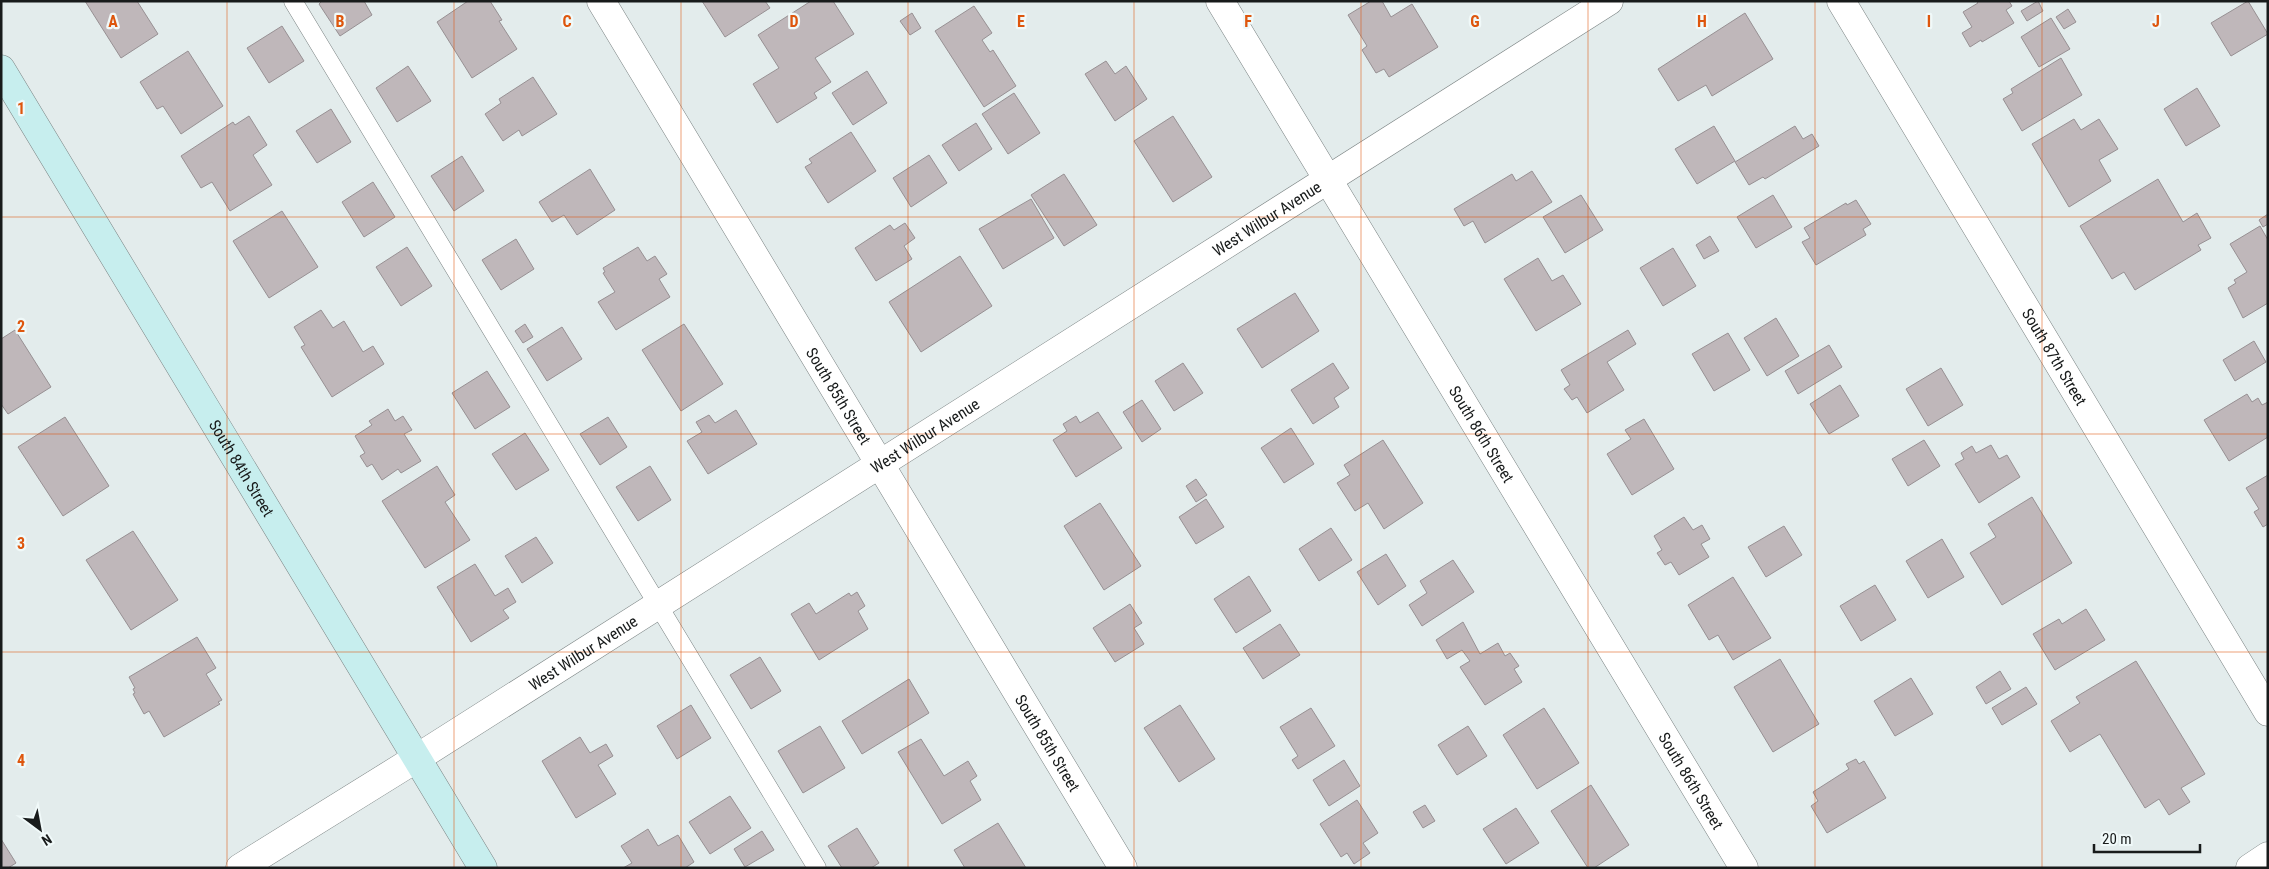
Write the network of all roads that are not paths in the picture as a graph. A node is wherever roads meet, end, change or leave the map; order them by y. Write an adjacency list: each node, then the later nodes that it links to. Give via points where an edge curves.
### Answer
1 (293, 1): 9 (lane)
2 (601, 1): 8 (street, South 85th Street)
3 (1220, 1): 7 (street, South 86th Street)
4 (1609, 1): 7 (street, West Wilbur Avenue)
5 (1841, 1): 10 (street, South 87th Street)
6 (1, 69): 11 (street, South 84th Street)
7 (1327, 180): 8 (street, West Wilbur Avenue); 17 (street, South 86th Street)
8 (879, 463): 9 (street, West Wilbur Avenue); 16 (street, South 85th Street)
9 (658, 604): 11 (street, West Wilbur Avenue); 15 (lane)
10 (2268, 712)
11 (417, 758): 13 (street, West Wilbur Avenue); 14 (street, South 84th Street)
12 (2268, 856): 18 (street)
13 (240, 868)
14 (483, 868)
15 (817, 868)
16 (1123, 868)
17 (1744, 868)
18 (2250, 868)

